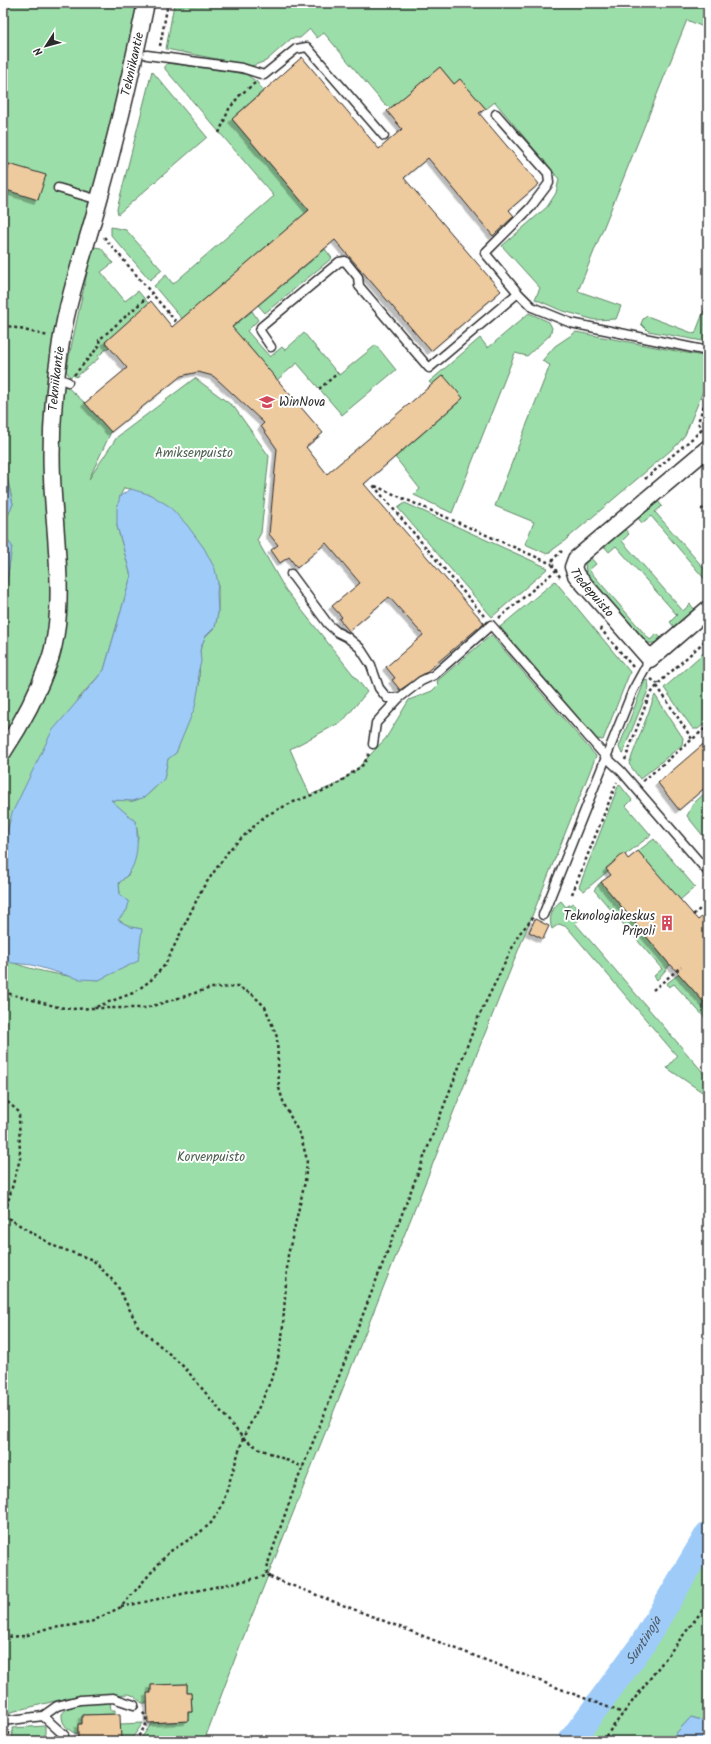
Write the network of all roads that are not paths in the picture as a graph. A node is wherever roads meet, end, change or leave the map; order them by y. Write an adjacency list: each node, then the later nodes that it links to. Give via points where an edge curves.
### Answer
1 (146, 3): 6 (street, Tekniikantie)
2 (147, 55): 4 (lane, via 242,68 264,75 296,49 307,48)
3 (496, 114): 7 (lane, via 548,173 549,183 530,208 485,253)
4 (384, 136)
5 (58, 188): 6 (lane)
6 (99, 200): 16 (street, Tekniikantie, via 67,308 62,339 62,380 52,418 57,622 50,658 31,702)
7 (518, 293): 8 (lane, via 429,368 359,286 358,277 345,261 339,262 260,327); 9 (lane, via 532,307 571,323)
8 (271, 347)
9 (708, 351)
10 (706, 441): 13 (street, Tiedepuisto, via 576,560 573,567 576,576)
11 (291, 574): 14 (lane, via 328,624 360,648 371,665 379,688 387,698)
12 (708, 609): 13 (street)
13 (650, 659): 17 (lane, via 633,690)
14 (400, 698): 15 (lane, via 376,723); 17 (lane, via 421,681 434,675 491,625)
15 (372, 744)
16 (3, 752)
17 (606, 757): 18 (lane); 19 (lane)
18 (708, 872)
19 (543, 915)
20 (134, 1705): 21 (lane, via 113,1698 80,1700 57,1706)
21 (43, 1716): 22 (lane); 23 (lane)
22 (3, 1721)
23 (64, 1735)

